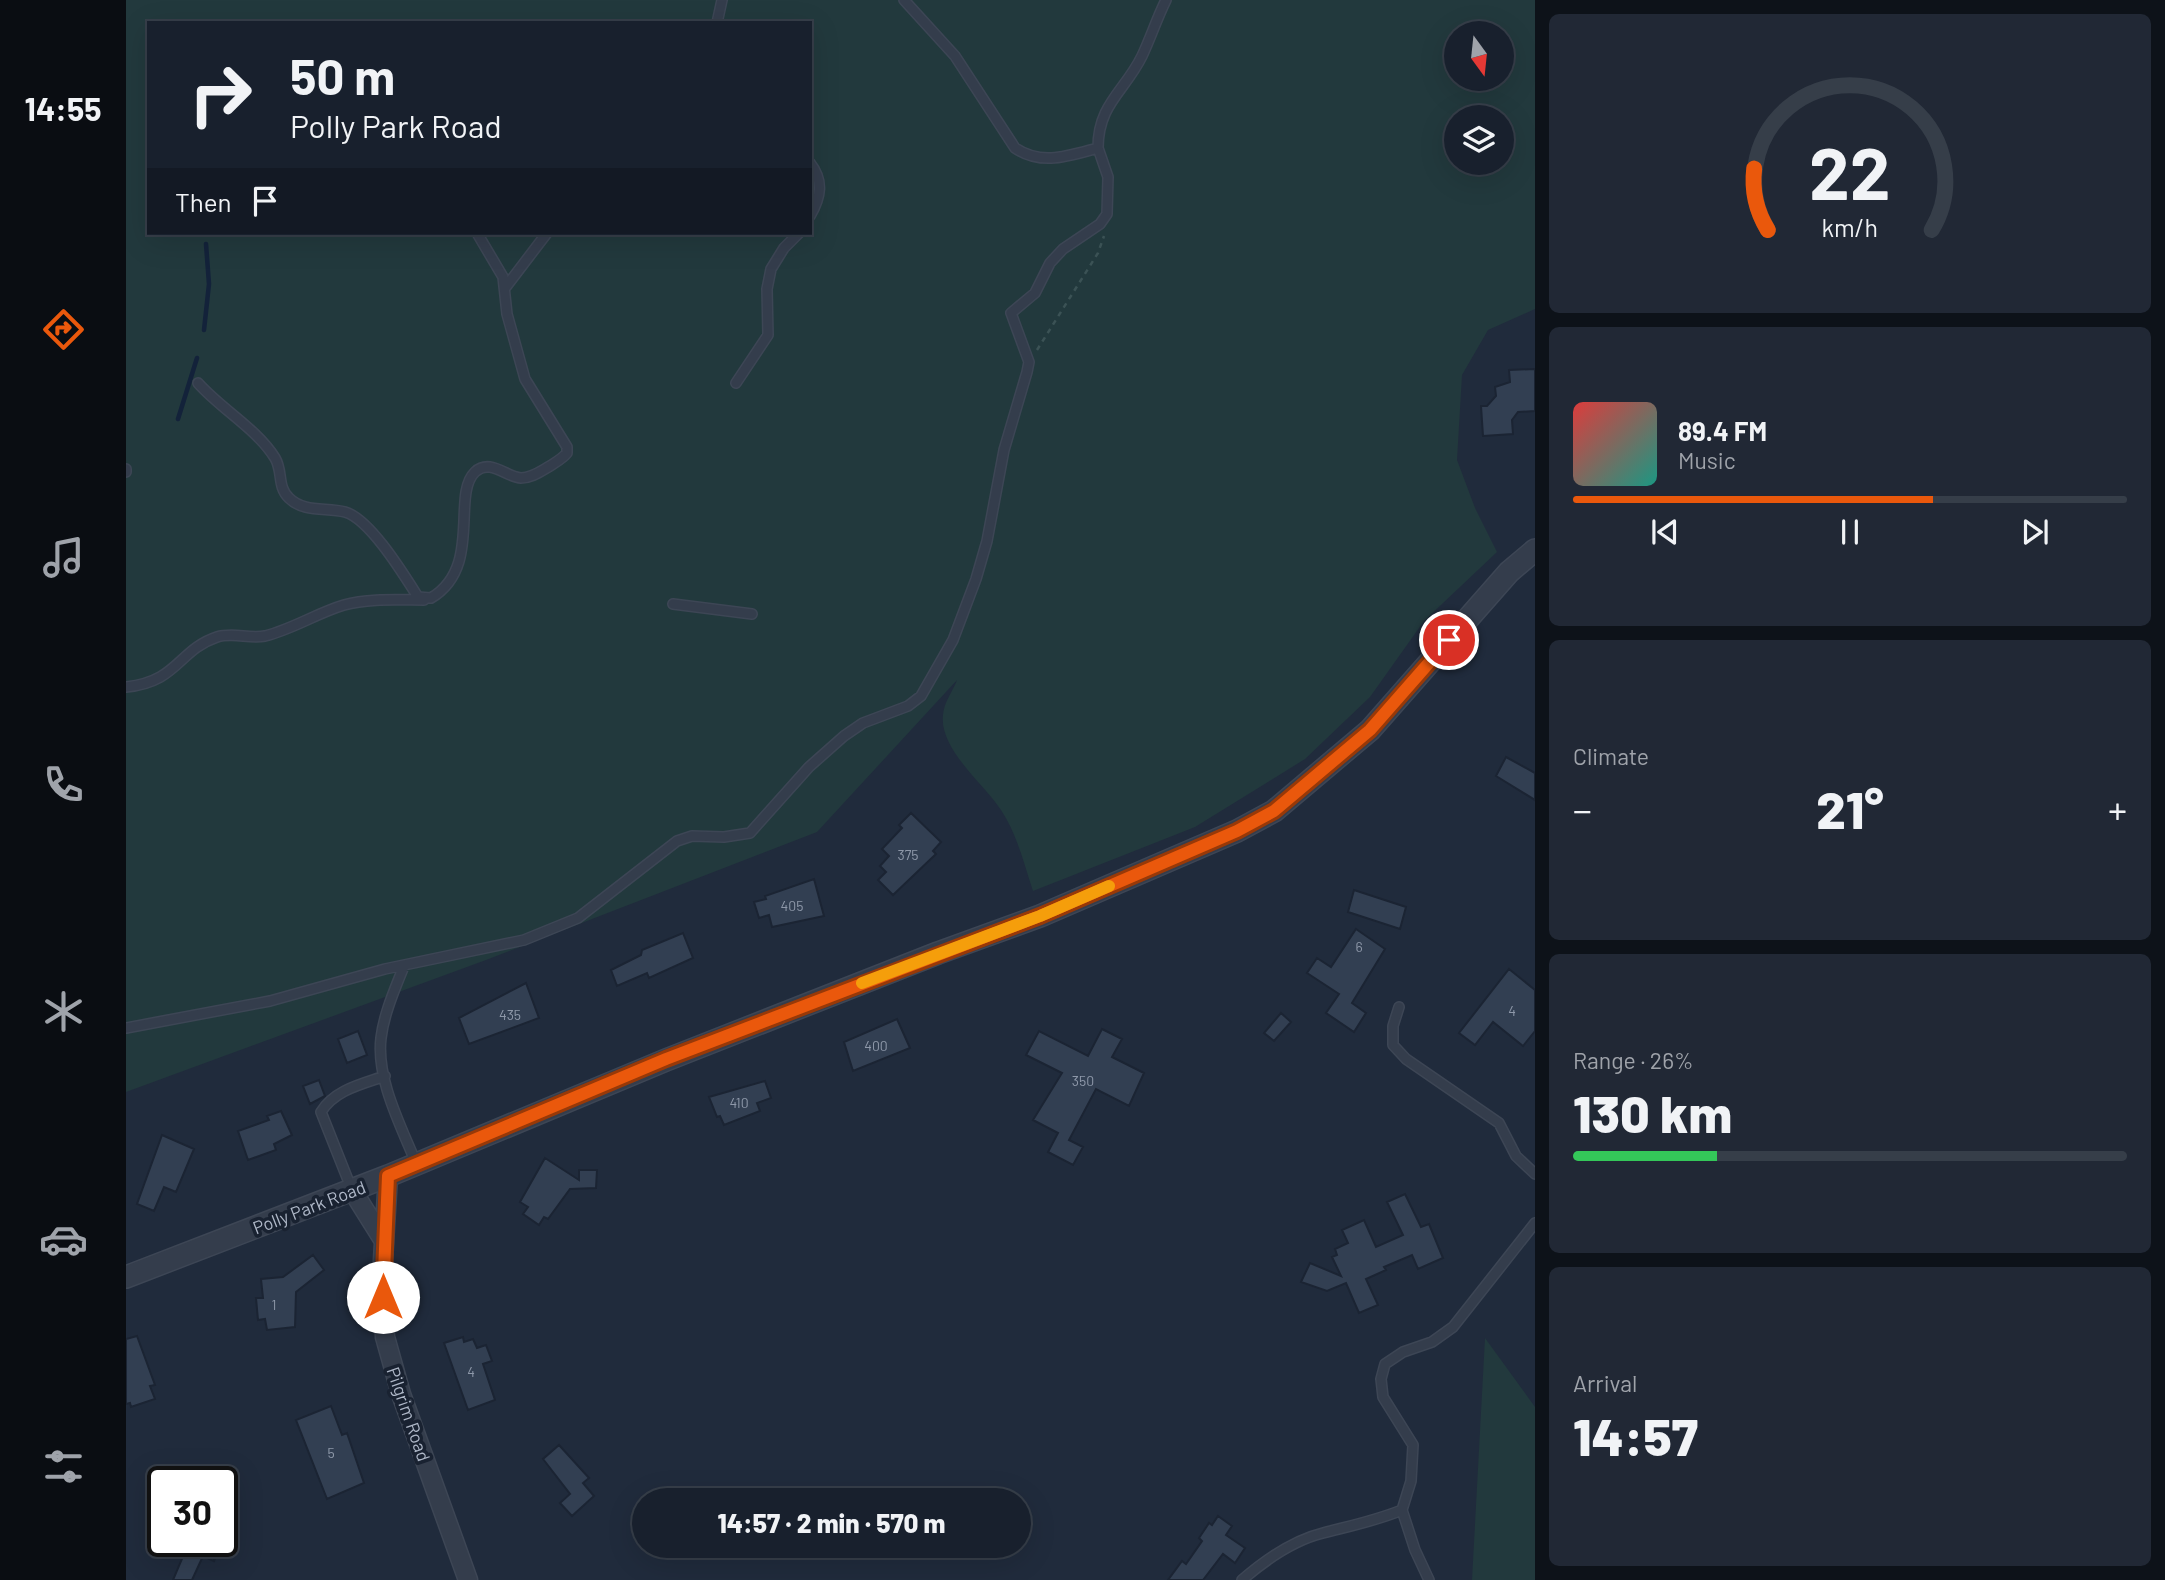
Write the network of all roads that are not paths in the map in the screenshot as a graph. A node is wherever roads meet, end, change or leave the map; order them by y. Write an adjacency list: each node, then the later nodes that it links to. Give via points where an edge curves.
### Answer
1 (722, 0): 4 (lane)
2 (904, 0): 5 (lane, via 955,56 1015,148 1029,158)
3 (1166, 0): 5 (lane, via 1141,57 1105,110 1098,128)
4 (717, 21)
5 (1098, 148): 19 (lane, via 1108,177 1107,214 1100,224 1063,248 1035,293 1011,313 1029,362 1004,450 987,541 953,640 921,696 908,706 863,723 836,743 750,833 677,841 578,919 557,929)
6 (812, 166): 7 (lane, via 821,197)
7 (812, 213)
8 (478, 235): 11 (lane, via 498,265)
9 (545, 235): 11 (lane)
10 (797, 235): 13 (lane, via 771,269 768,335)
11 (505, 288): 15 (lane, via 507,314 525,379 567,453 528,477 489,467 474,473 456,570 444,590)
12 (198, 383): 15 (lane, via 261,441 276,460 281,487 291,500 358,517 418,597)
13 (736, 383)
14 (1535, 550): 23 (street, Polly Park Road, via 1509,572 1370,730 1274,811 1040,916 666,1059)
15 (425, 600): 18 (lane, via 345,605 285,631 260,637 218,637 199,646 166,676)
16 (673, 604): 17 (lane)
17 (752, 614)
18 (126, 687)
19 (404, 966): 21 (lane, via 270,1001); 22 (lane, via 388,1005 381,1041)
20 (1399, 1007): 24 (lane, via 1393,1045 1406,1059 1499,1123 1516,1156)
21 (126, 1028)
22 (385, 1076): 23 (lane); 26 (lane, via 352,1087 328,1101 321,1112)
23 (417, 1164): 25 (street, Polly Park Road)
24 (1535, 1174)
25 (388, 1176): 26 (street, Polly Park Road); 28 (street, Pilgrim Road)
26 (352, 1190): 28 (street); 29 (street, Polly Park Road)
27 (1535, 1223): 30 (lane, via 1453,1327 1385,1364 1383,1397 1413,1446 1411,1481)
28 (384, 1241): 31 (street, Pilgrim Road, via 385,1337)
29 (126, 1277)
30 (1402, 1510): 32 (lane, via 1320,1533 1286,1549); 33 (lane)
31 (468, 1580)
32 (1242, 1580)
33 (1429, 1580)

